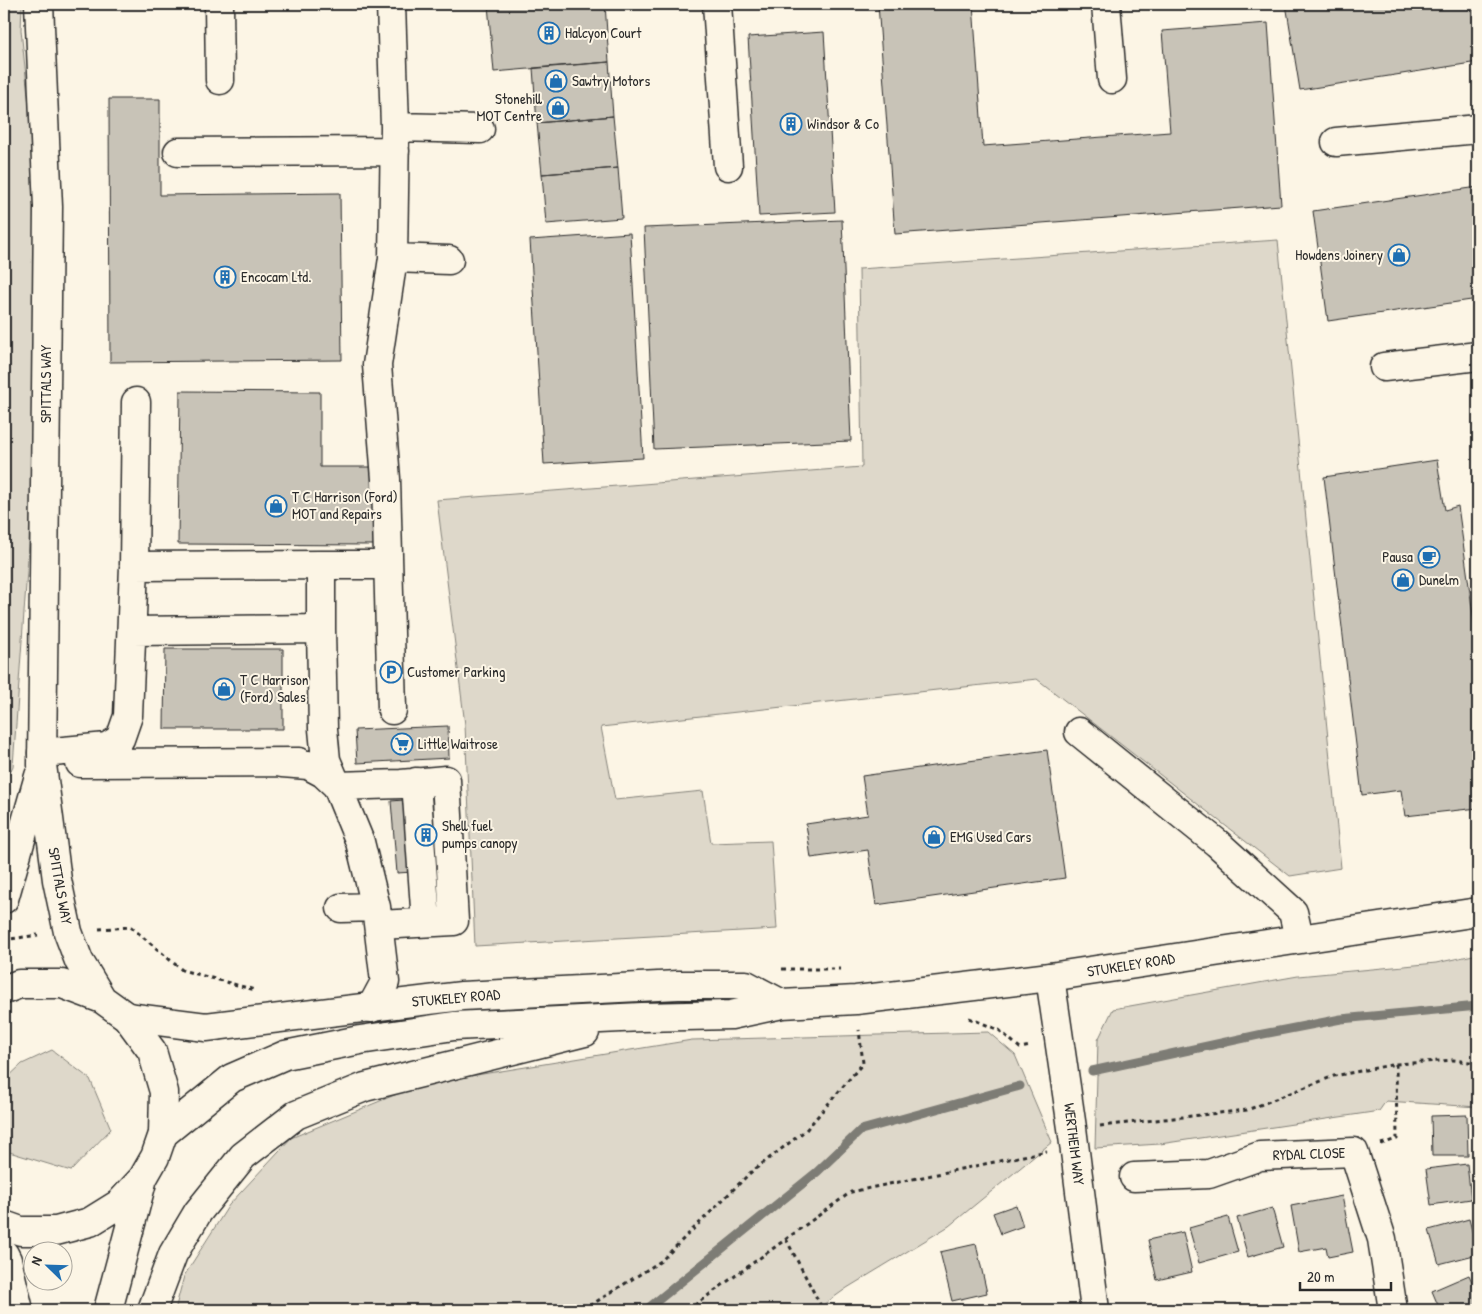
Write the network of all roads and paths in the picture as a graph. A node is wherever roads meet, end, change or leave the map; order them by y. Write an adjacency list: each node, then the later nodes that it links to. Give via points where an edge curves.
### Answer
1 (39, 4): 26 (main road, SPITTALS WAY, via 48,207)
2 (219, 4): 7 (main road)
3 (390, 4): 10 (main road)
4 (717, 4): 13 (main road)
5 (1106, 4): 6 (main road)
6 (1112, 79)
7 (220, 80)
8 (480, 129): 10 (main road)
9 (1478, 129): 11 (main road)
10 (395, 139): 12 (main road); 14 (main road)
11 (1336, 142)
12 (178, 152)
13 (728, 166)
14 (393, 258): 15 (main road); 20 (main road, via 377,365 386,479)
15 (449, 260)
16 (1478, 356): 17 (main road)
17 (1384, 367)
18 (136, 402): 21 (main road)
19 (321, 565): 20 (main road); 21 (main road); 22 (main road)
20 (388, 565): 24 (main road)
21 (134, 566): 23 (main road)
22 (321, 629): 23 (main road); 27 (main road)
23 (132, 630): 26 (main road, via 128,716 120,739 107,747)
24 (392, 710)
25 (1079, 732): 38 (main road, via 1217,843 1293,912)
26 (42, 759): 28 (main road, via 79,763); 31 (main road, SPITTALS WAY); 45 (main road, SPITTALS WAY, via 57,880 68,932 79,961)
27 (326, 760): 28 (main road); 30 (main road)
28 (282, 763): 30 (main road, via 308,766 322,772)
29 (423, 781): 30 (main road); 35 (main road); 35 (main road)
30 (337, 786): 34 (main road, via 360,842)
31 (4, 898)
32 (341, 908): 34 (main road)
33 (1478, 912): 38 (main road, STUKELEY ROAD)
34 (377, 916): 35 (main road); 47 (main road, via 385,982)
35 (433, 922)
36 (131, 927): 44 (path, via 182,970)
37 (41, 935): 39 (path)
38 (1298, 938): 42 (main road, STUKELEY ROAD)
39 (4, 940)
40 (776, 969): 41 (path)
41 (844, 969)
42 (1050, 977): 46 (main road, STUKELEY ROAD, via 856,1000); 52 (main road, WERTHEIM WAY)
43 (4, 990): 45 (main road, via 19,984 62,984)
44 (261, 992)
45 (102, 999): 49 (main road)
46 (782, 1004): 47 (main road, STUKELEY ROAD, via 746,985 688,985 462,996); 50 (main road, STUKELEY ROAD, via 731,1015)
47 (371, 1008): 49 (main road, STUKELEY ROAD, via 206,1027)
48 (963, 1015): 52 (path, via 999,1030 1020,1048)
49 (127, 1017): 55 (main road, via 152,1051 164,1092)
50 (642, 1017): 55 (main road, STUKELEY ROAD, via 454,1026 285,1055 232,1078); 65 (main road, via 365,1087 296,1115 243,1156 198,1212 173,1254)
51 (859, 1024): 66 (path, via 863,1063 806,1130 750,1173 661,1261)
52 (1059, 1043): 56 (main road, WERTHEIM WAY)
53 (1396, 1064): 54 (path, via 1453,1060); 56 (path, via 1334,1076 1247,1110); 57 (path, via 1397,1139)
54 (1478, 1064)
55 (162, 1134): 59 (main road, via 155,1157)
56 (1073, 1137): 61 (path, via 851,1192); 69 (main road, WERTHEIM WAY)
57 (1354, 1152): 58 (main road, RYDAL CLOSE, via 1260,1156 1208,1174); 70 (main road, RYDAL CLOSE, via 1382,1240)
58 (1134, 1177)
59 (143, 1178): 60 (main road, via 119,1204 90,1222 56,1231 21,1231); 64 (main road)
60 (4, 1225)
61 (786, 1239): 67 (path); 68 (path)
62 (4, 1254): 63 (main road)
63 (19, 1310)
64 (108, 1310)
65 (152, 1310)
66 (583, 1310)
67 (688, 1310)
68 (823, 1310)
69 (1095, 1310)
70 (1393, 1310)

